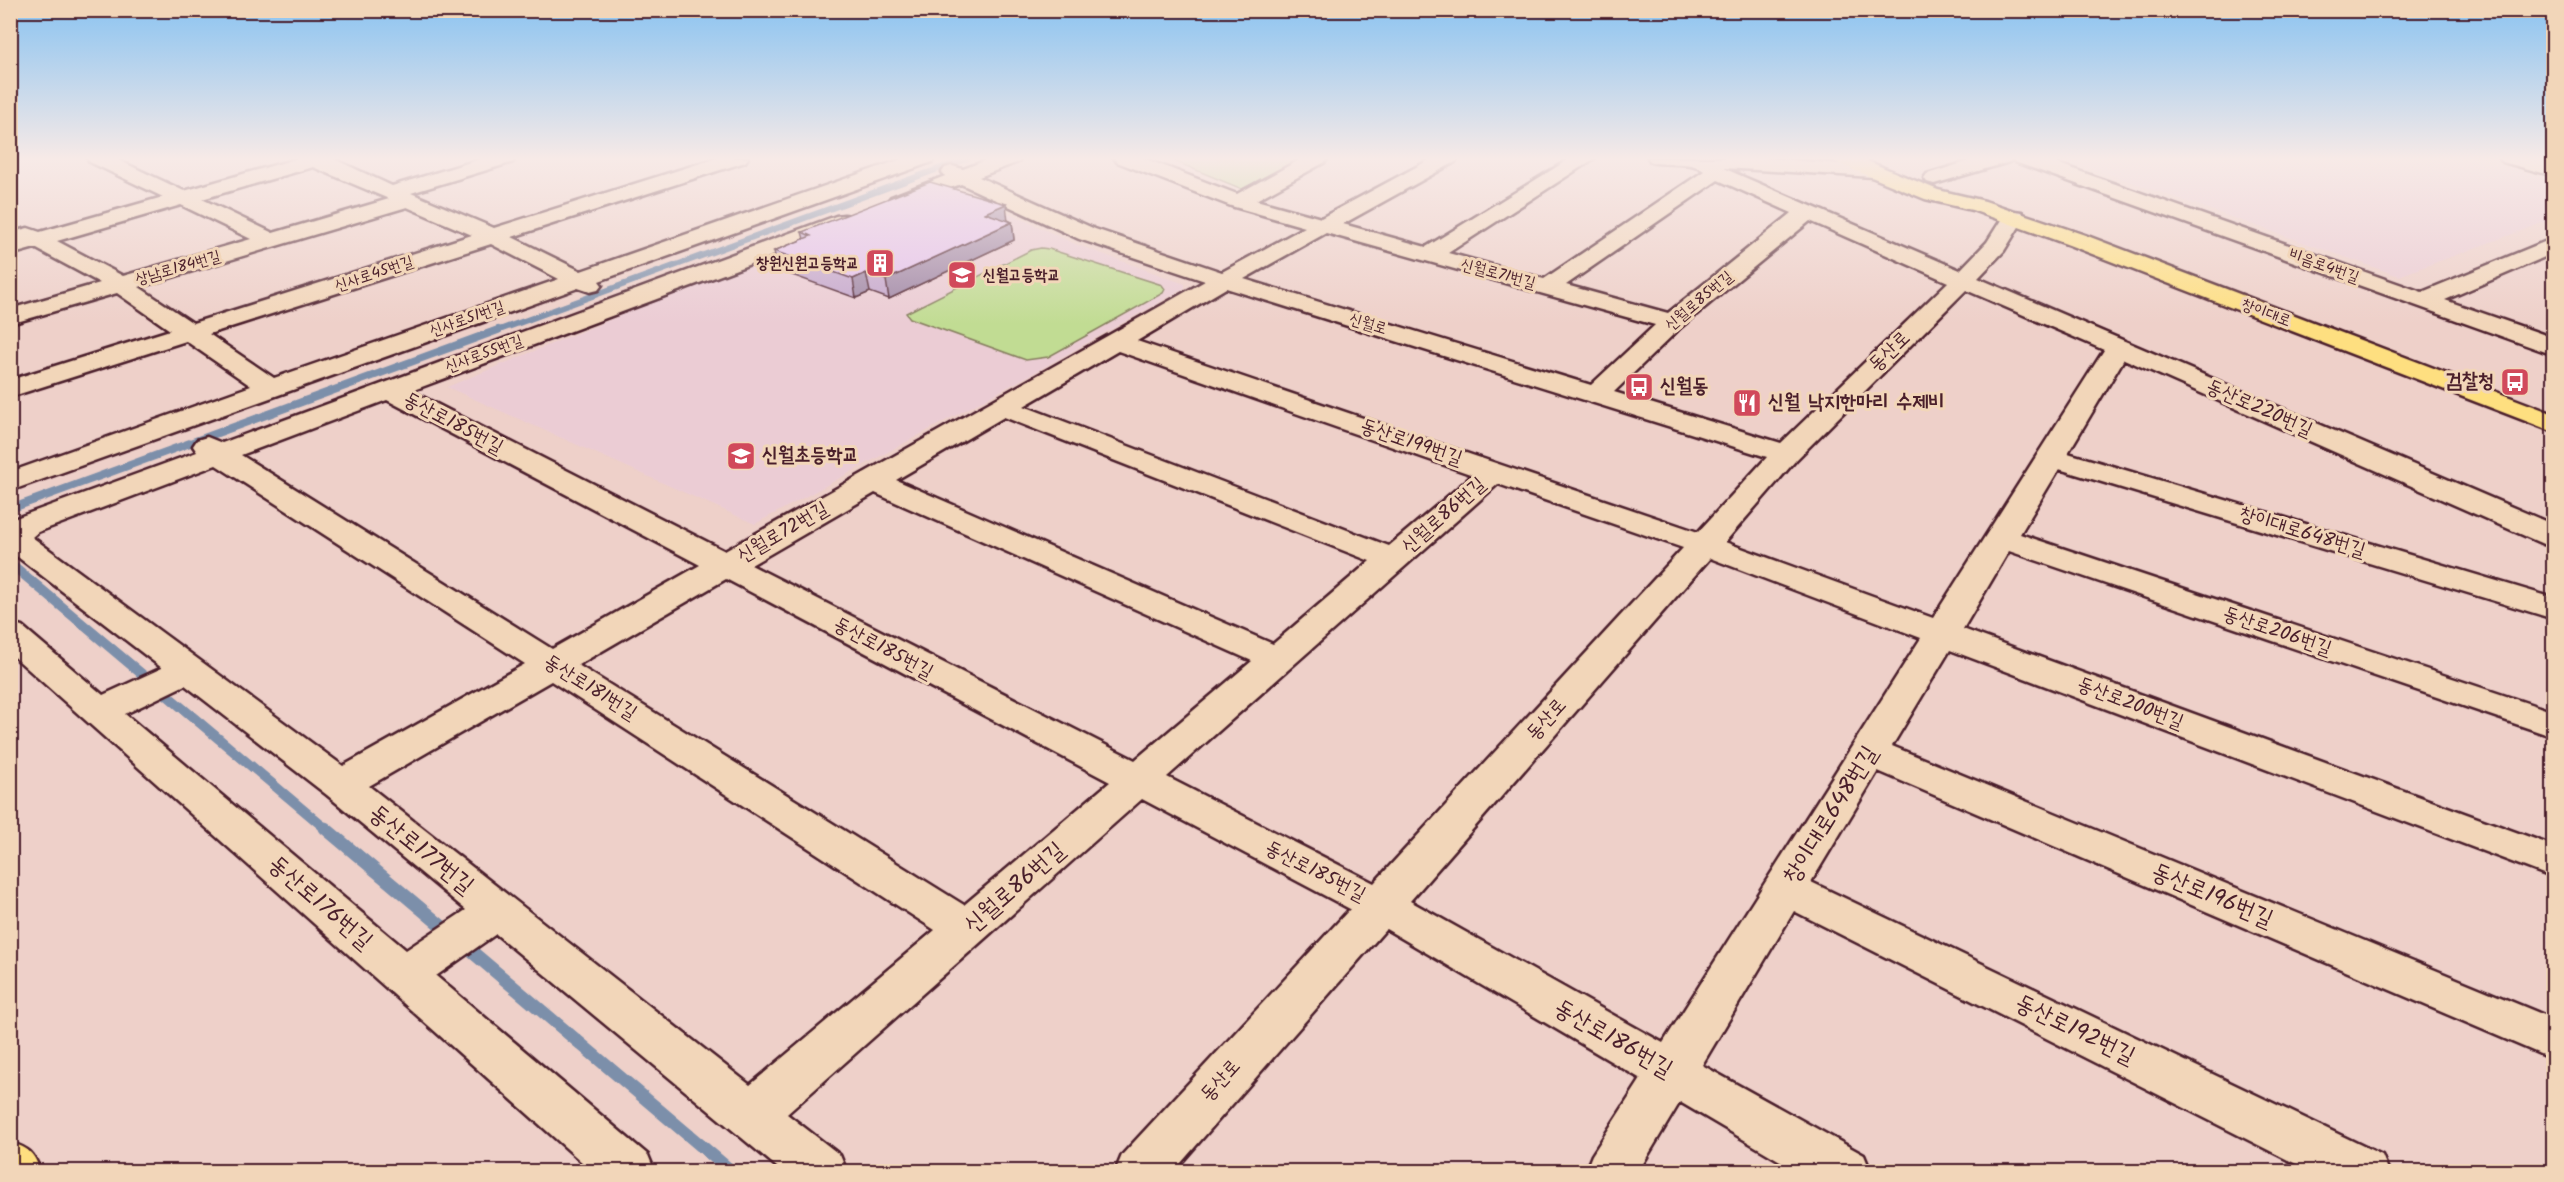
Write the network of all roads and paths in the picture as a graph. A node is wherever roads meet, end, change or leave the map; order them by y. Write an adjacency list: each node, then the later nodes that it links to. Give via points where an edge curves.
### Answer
1 (132, 213): 21 (street)
2 (213, 213): 22 (street)
3 (351, 213): 22 (street, 상남로184번길)
4 (438, 213): 20 (street)
5 (565, 213): 20 (street, 신사로45번길)
6 (773, 213): 28 (street, 신사로51번길)
7 (864, 213): 31 (street, 신사로55번길)
8 (1041, 213): 26 (street, 신월로, via 1087,234)
9 (1278, 213): 19 (street, 신월로71번길)
10 (1347, 213): 19 (street)
11 (1497, 213): 25 (street)
12 (1647, 213): 30 (street)
13 (1806, 213): 34 (street, 신월로85번길)
14 (1810, 213): 27 (street)
15 (2001, 213): 17 (main road, 창이대로)
16 (2176, 213): 32 (street, 비음로4번길)
17 (2014, 218): 27 (street, 동산로, via 1996,246); 45 (main road, 창이대로)
18 (10, 226): 21 (street, 상남로184번길)
19 (1324, 226): 25 (street, 신월로71번길); 26 (street)
20 (493, 236): 28 (street); 35 (street, 신사로45번길)
21 (38, 240): 24 (street); 29 (street, 상남로184번길)
22 (271, 240): 29 (street, 상남로184번길)
23 (2553, 245): 32 (street)
24 (10, 248)
25 (1429, 255): 30 (street, 신월로71번길)
26 (1224, 279): 36 (street, 신월로72번길); 42 (street, 신월로)
27 (1964, 279): 38 (street, 동산로220번길); 47 (street, 동산로)
28 (583, 281): 31 (street); 39 (street, 신사로51번길)
29 (121, 285): 33 (street, 상남로184번길); 35 (street, 상남로184번길)
30 (1547, 288): 34 (street, 신월로71번길)
31 (621, 301): 41 (street, 신사로55번길)
32 (2422, 301): 37 (street, 비음로4번길)
33 (10, 317)
34 (1672, 322): 42 (street, 신월로85번길)
35 (192, 332): 39 (street, 상남로184번길); 40 (street, 신사로45번길)
36 (1116, 342): 43 (street, 신월로72번길); 49 (street, 동산로199번길)
37 (2553, 347)
38 (2118, 348): 48 (street, 창이대로648번길); 52 (street, 동산로220번길)
39 (271, 387): 44 (street, 신사로51번길)
40 (10, 389)
41 (388, 390): 46 (street, 신사로55번길); 57 (street, 동산로185번길)
42 (1596, 394): 47 (street, 신월로)
43 (1002, 407): 50 (street, 신월로72번길); 56 (street, 신월로86번길)
44 (180, 424): 46 (street, 동산로181번길); 51 (street, 신사로51번길)
45 (2553, 424)
46 (216, 452): 54 (street, 신사로55번길, via 27,525); 62 (street, 동산로181번길)
47 (1786, 454): 55 (street, 동산로)
48 (2051, 457): 53 (street, 창이대로648번길); 58 (street, 창이대로648번길)
49 (1494, 472): 55 (street, 동산로199번길); 56 (street, 신월로86번길)
50 (873, 481): 57 (street, 신월로72번길); 61 (street)
51 (10, 482)
52 (2553, 537)
53 (2001, 538): 59 (street, 창이대로648번길); 65 (street, 동산로206번길)
54 (12, 539): 63 (street, 동산로177번길)
55 (1705, 545): 59 (street, 동산로200번길); 71 (street, 동산로)
56 (1393, 559): 61 (street, 신월로86번길)
57 (725, 566): 62 (street, 신월로72번길); 67 (street, 동산로185번길)
58 (2553, 609)
59 (1942, 633): 66 (street, 창이대로648번길); 69 (street, 동산로200번길)
60 (10, 634): 64 (street, 동산로176번길)
61 (1278, 659): 67 (street, 신월로86번길)
62 (552, 664): 68 (street, 신월로72번길); 73 (street, 동산로181번길)
63 (183, 672): 64 (street); 68 (street, 동산로177번길)
64 (106, 708): 74 (street, 동산로176번길)
65 (2553, 725)
66 (1870, 752): 70 (street, 창이대로648번길); 75 (street, 동산로196번길)
67 (1138, 781): 71 (street, 동산로185번길); 73 (street, 신월로86번길)
68 (341, 785): 72 (street, 동산로177번길)
69 (2553, 863)
70 (1785, 888): 76 (street, 창이대로648번길); 85 (street, 동산로192번길)
71 (1380, 905): 76 (street, 동산로186번길); 82 (street, 동산로)
72 (488, 918): 74 (street); 77 (street, 동산로177번길)
73 (968, 929): 77 (street, 신월로86번길)
74 (411, 971): 80 (street, 동산로176번길)
75 (2553, 1040)
76 (1671, 1072): 83 (street, 창이대로648번길); 84 (street, 동산로186번길)
77 (751, 1115): 81 (street, 동산로177번길)
78 (10, 1165): 79 (main road)
79 (16, 1172)
80 (630, 1172)
81 (822, 1172)
82 (1140, 1172)
83 (1610, 1172)
84 (1846, 1172)
85 (2364, 1172)

